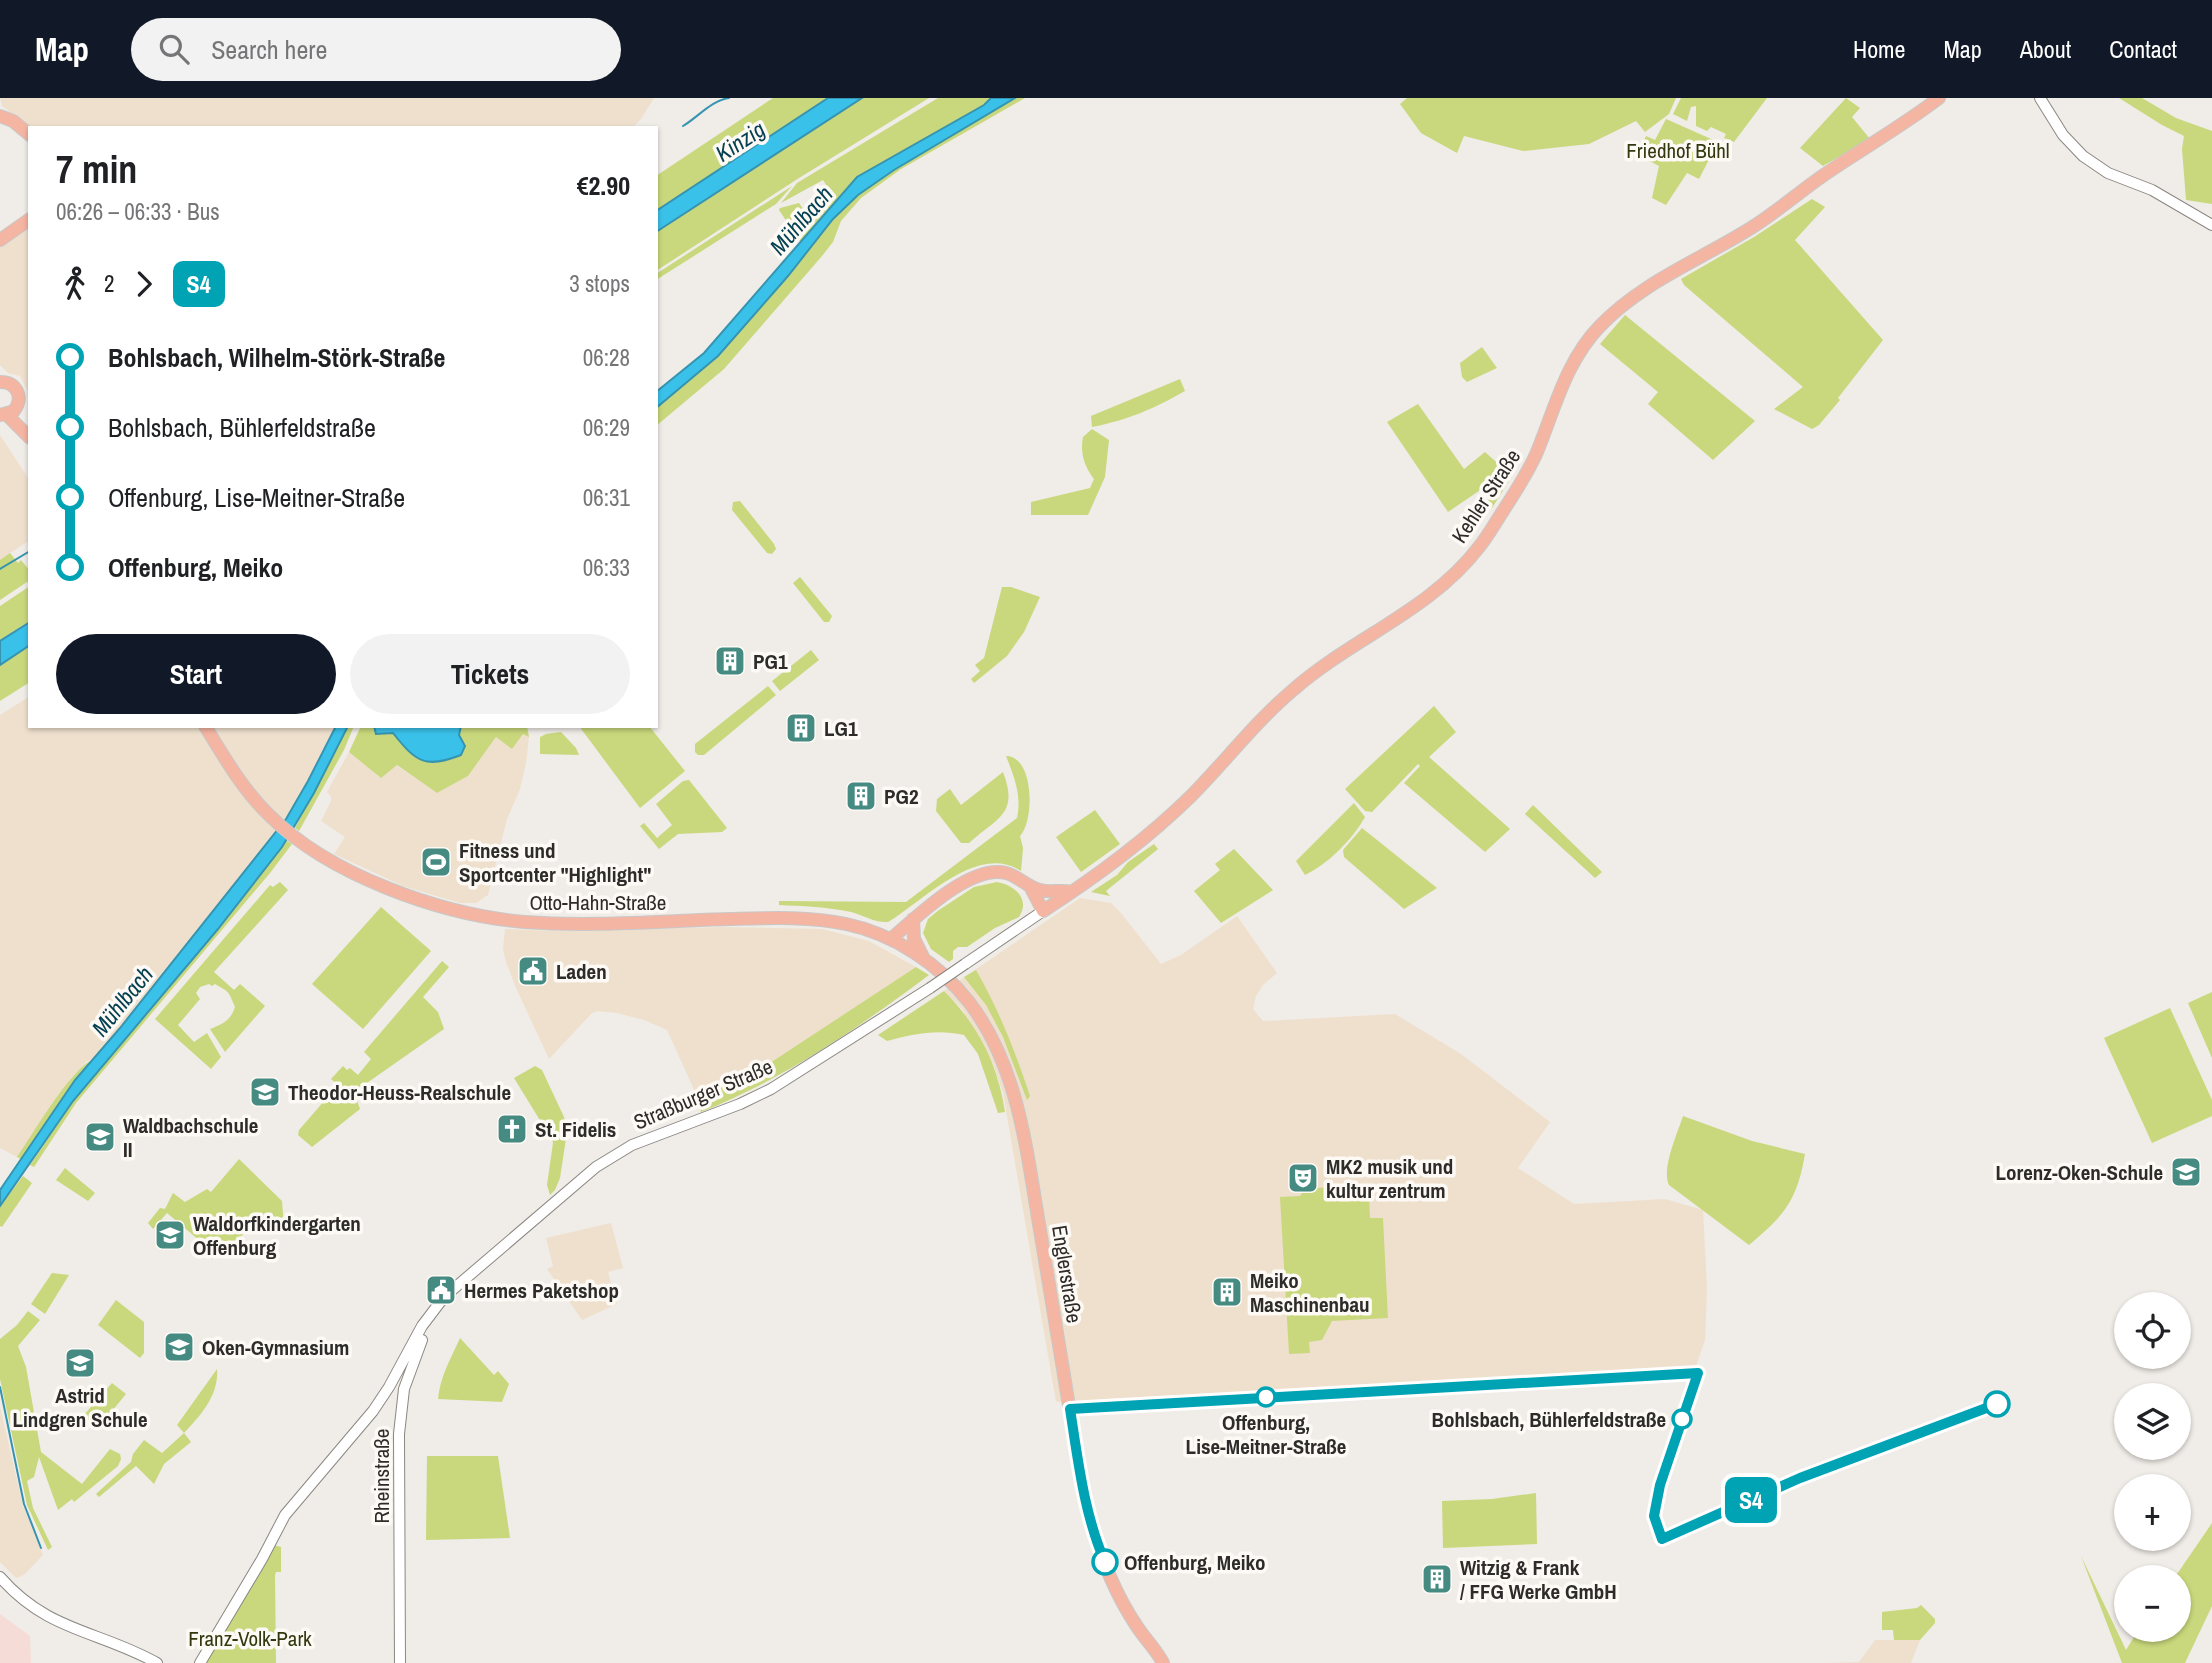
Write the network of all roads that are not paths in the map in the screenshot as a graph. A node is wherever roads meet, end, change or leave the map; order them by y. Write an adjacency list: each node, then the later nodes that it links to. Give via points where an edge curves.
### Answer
1 (1939, 98): 13 (main road, Kehler Straße, via 1751,228 1623,304 1578,354 1535,456 1480,547 1429,596 1294,689 1166,820)
2 (2040, 98): 6 (main road, via 2063,135 2083,156)
3 (0, 116): 4 (main road)
4 (28, 133)
5 (28, 220): 7 (main road)
6 (2212, 225)
7 (0, 240)
8 (0, 382): 9 (main road, via 16,388 19,400)
9 (8, 412): 10 (main road)
10 (28, 434)
11 (206, 728): 16 (main road, Otto-Hahn-Straße, via 249,793 303,844 363,878 427,902 526,922 804,919 850,925)
12 (1030, 886): 13 (main road); 14 (main road); 15 (main road, via 1008,873 977,875)
13 (1072, 892): 14 (main road, Kehler Straße)
14 (1044, 911): 18 (main road, Straßburger Straße, bridge, via 771,1089 632,1145 596,1167)
15 (913, 919): 16 (main road); 17 (main road, via 914,939)
16 (891, 939): 17 (main road, Englerstraße)
17 (925, 959): 20 (main road, Englerstraße, via 957,988 988,1028 1012,1084 1084,1492 1114,1584 1134,1623)
18 (444, 1297): 23 (main road, Straßburger Straße, via 373,1411 285,1515); 24 (main road, Rheinstraße, via 414,1357 402,1401)
19 (0, 1577): 21 (main road, via 56,1622)
20 (1154, 1648): 25 (main road); 26 (main road, Englerstraße); 27 (main road, Englerstraße)
21 (145, 1659): 22 (main road)
22 (157, 1663)
23 (200, 1663)
24 (400, 1663)
25 (1156, 1663)
26 (1163, 1663)
27 (1170, 1663)

